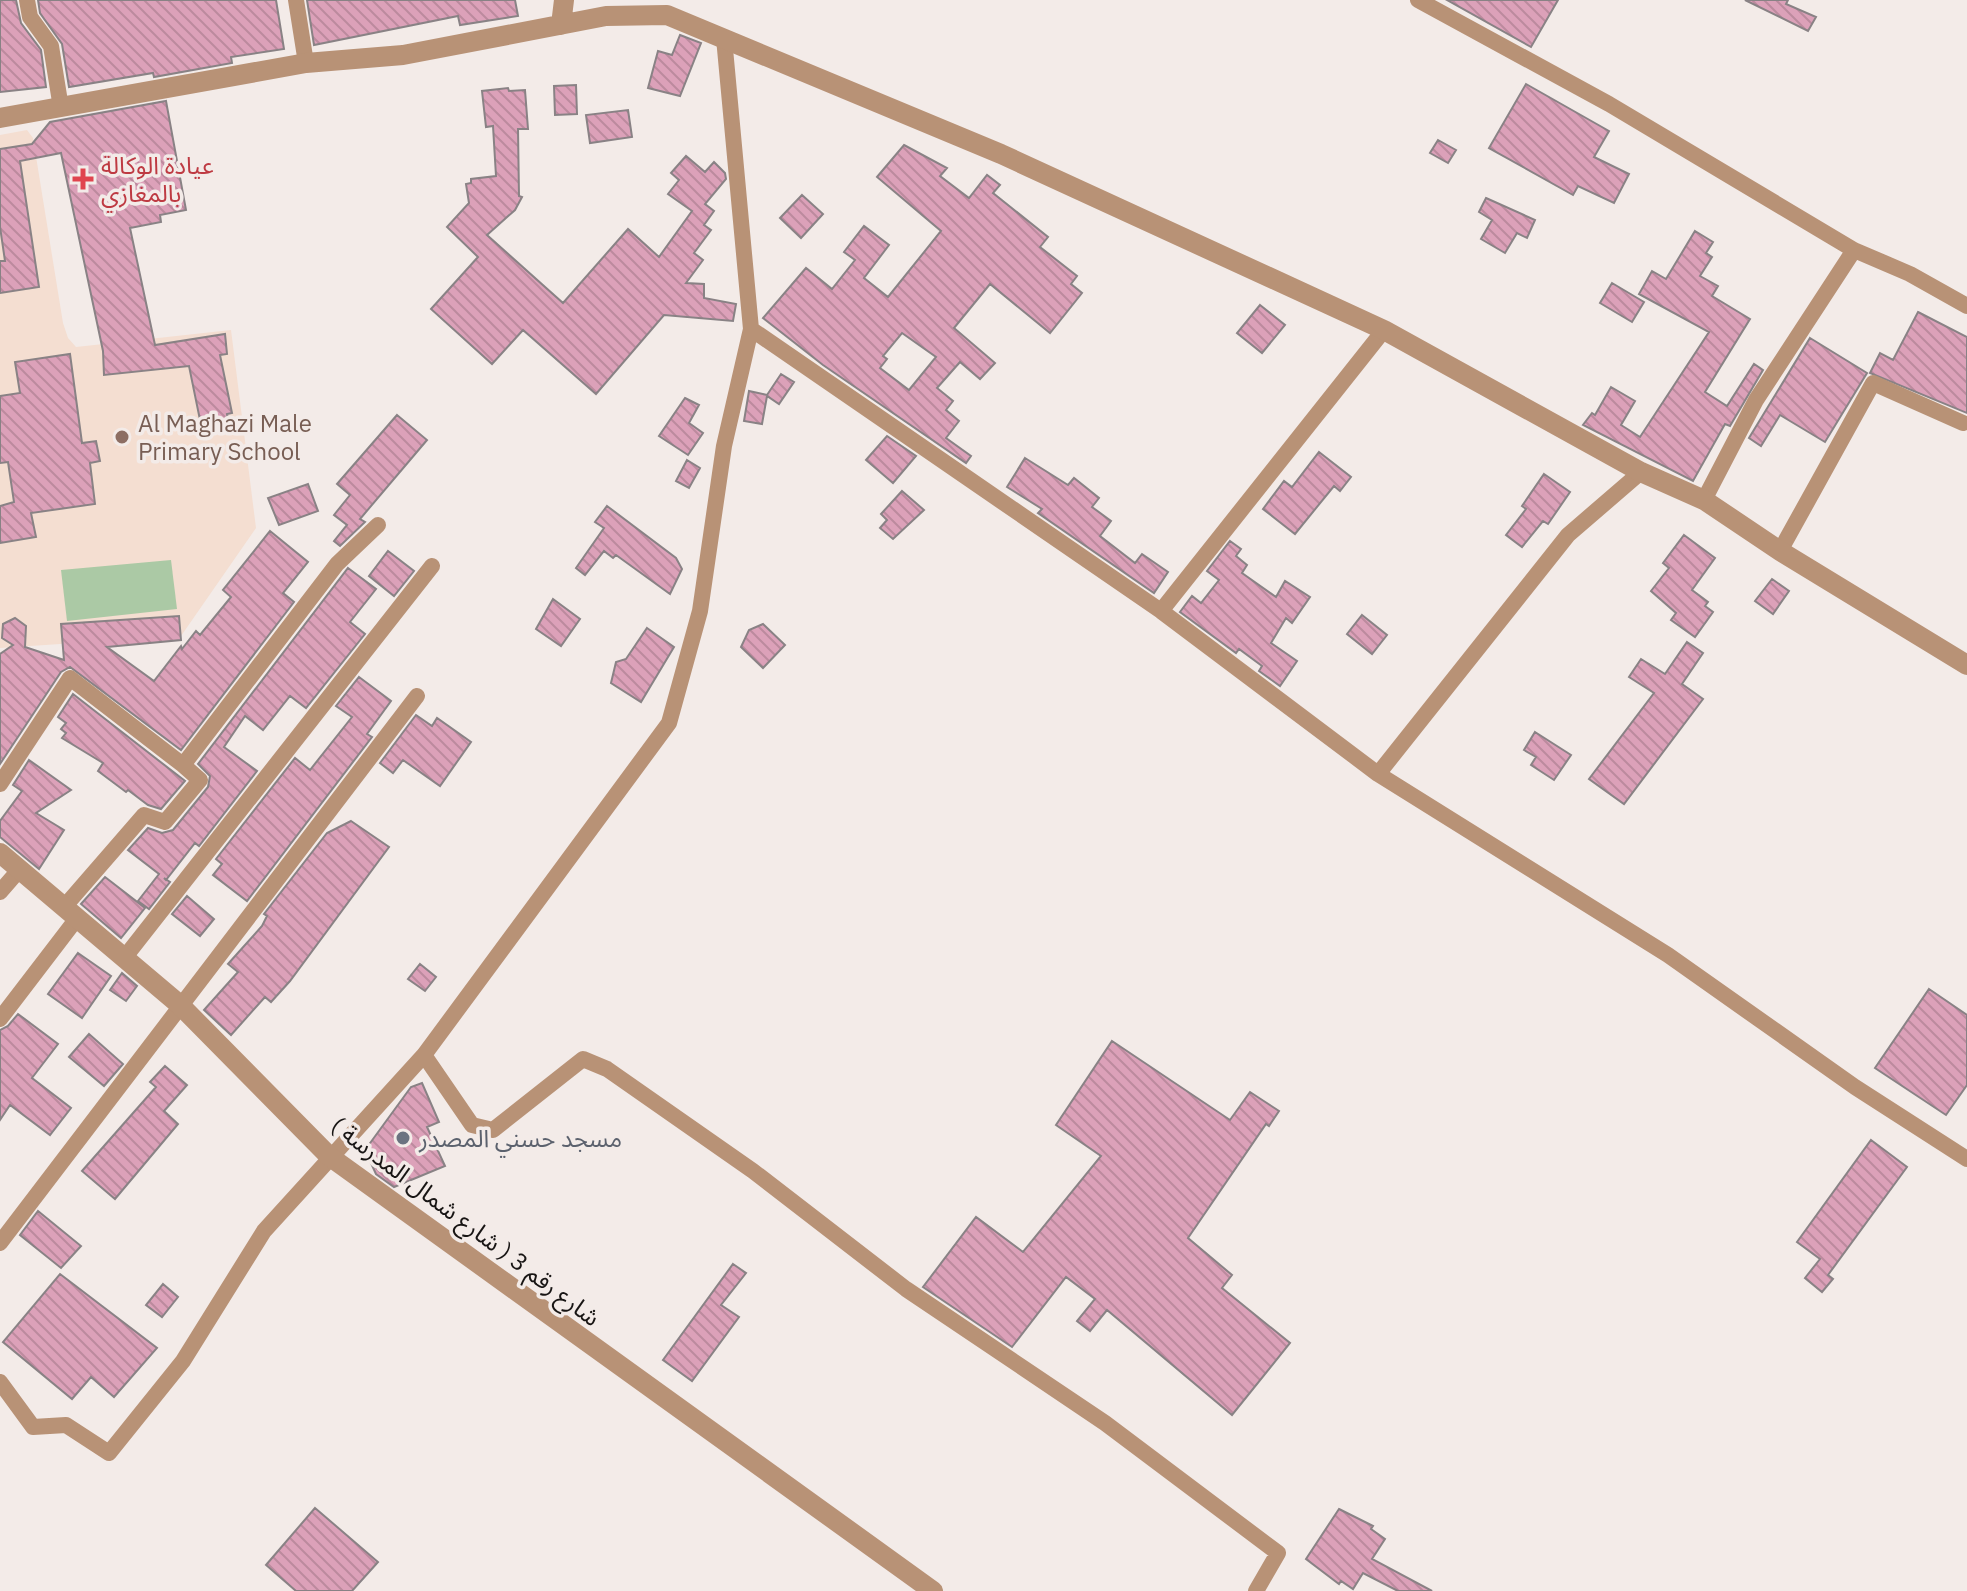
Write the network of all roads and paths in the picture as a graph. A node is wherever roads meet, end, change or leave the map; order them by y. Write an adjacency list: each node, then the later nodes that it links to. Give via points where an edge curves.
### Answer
1 (27, 0): 8 (street, via 30,17 51,46)
2 (296, 0): 7 (street)
3 (564, 0): 5 (street)
4 (1418, 0): 10 (street, via 1609,104)
5 (561, 25): 6 (street, via 606,16 667,15); 7 (street, via 403,55)
6 (724, 38): 12 (street); 13 (street, via 1001,154)
7 (306, 63): 8 (street)
8 (61, 108): 9 (street)
9 (0, 118)
10 (1854, 250): 11 (street); 16 (street, via 1756,400)
11 (1967, 306)
12 (751, 329): 20 (street); 33 (street, via 724,446 700,611 669,723)
13 (1384, 330): 15 (street); 20 (street)
14 (1963, 423): 18 (street, via 1873,383)
15 (1641, 472): 16 (street); 24 (street, via 1568,535)
16 (1704, 500): 18 (street)
17 (378, 525): 23 (street, via 337,564)
18 (1780, 551): 21 (street)
19 (432, 566): 30 (street)
20 (1161, 611): 24 (street)
21 (1967, 665)
22 (417, 696): 31 (street)
23 (183, 765): 25 (street, via 70,678); 29 (street, via 200,780 165,822 144,815)
24 (1378, 774): 35 (street, via 1668,955)
25 (0, 784)
26 (0, 853): 27 (street, شارع رقم 3 ( شارع شمال المدرسة ))
27 (20, 869): 28 (street); 29 (street, شارع رقم 3 ( شارع شمال المدرسة ))
28 (0, 892)
29 (71, 912): 30 (street, شارع رقم 3 ( شارع شمال المدرسة )); 32 (street)
30 (125, 957): 31 (street, شارع رقم 3 ( شارع شمال المدرسة ))
31 (180, 1005): 34 (street, شارع رقم 3 ( شارع شمال المدرسة )); 36 (street)
32 (0, 1019)
33 (424, 1055): 34 (street); 39 (street, via 472,1125 493,1130 583,1059 607,1069 753,1171 906,1289 1105,1423 1278,1553)
34 (329, 1156): 37 (street, via 264,1231 183,1361 109,1453 66,1425 33,1427); 38 (street, شارع رقم 3 ( شارع شمال المدرسة ))
35 (1967, 1159)
36 (0, 1243)
37 (0, 1382)
38 (933, 1591)
39 (1256, 1591)

